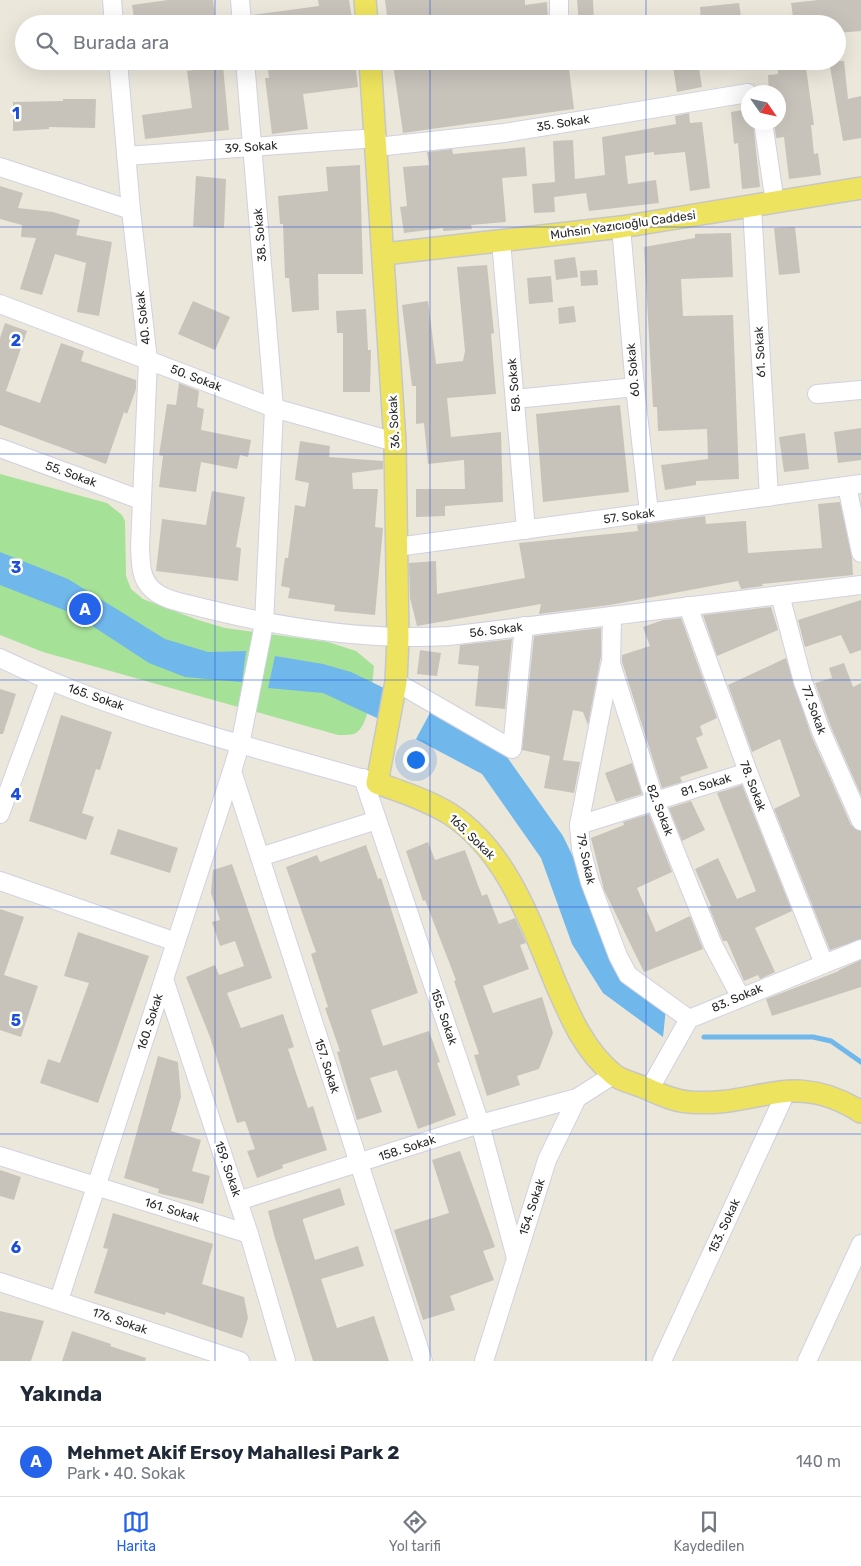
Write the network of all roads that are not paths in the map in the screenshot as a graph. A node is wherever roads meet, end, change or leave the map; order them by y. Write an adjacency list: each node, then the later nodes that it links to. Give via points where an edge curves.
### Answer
1 (112, 0): 5 (street)
2 (240, 0): 6 (street)
3 (365, 0): 7 (main road)
4 (558, 0): 8 (street)
5 (113, 15)
6 (241, 15)
7 (366, 15)
8 (559, 15)
9 (119, 70): 16 (street, 40. Sokak)
10 (246, 70): 15 (street, 38. Sokak)
11 (371, 70): 14 (main road, 36. Sokak)
12 (741, 94): 14 (street, 35. Sokak, via 504,133)
13 (764, 130): 19 (street)
14 (377, 143): 15 (street, 39. Sokak); 24 (main road, 36. Sokak)
15 (253, 147): 16 (street, 39. Sokak); 31 (street, 38. Sokak)
16 (126, 156): 21 (street, 40. Sokak)
17 (0, 167): 21 (street)
18 (861, 188): 19 (main road, Muhsin Yazıcıoğlu Caddesi)
19 (775, 202): 20 (main road, Muhsin Yazıcıoğlu Caddesi)
20 (752, 207): 22 (main road, Muhsin Yazıcıoğlu Caddesi); 35 (street, 61. Sokak)
21 (131, 210): 26 (street, 40. Sokak)
22 (621, 227): 23 (main road, Muhsin Yazıcıoğlu Caddesi); 27 (street, 60. Sokak)
23 (501, 241): 24 (main road, Muhsin Yazıcıoğlu Caddesi); 30 (street, 58. Sokak)
24 (384, 254): 32 (main road, 36. Sokak)
25 (0, 304): 26 (street, 50. Sokak)
26 (148, 360): 31 (street, 50. Sokak); 36 (street, 40. Sokak)
27 (635, 387): 30 (street); 37 (street, 60. Sokak)
28 (861, 390): 29 (street)
29 (817, 394)
30 (515, 399): 38 (street, 58. Sokak)
31 (274, 408): 32 (street, 50. Sokak); 46 (street, 38. Sokak)
32 (395, 442): 39 (main road, 36. Sokak)
33 (0, 448): 36 (street, 55. Sokak)
34 (854, 485): 35 (street, 57. Sokak); 40 (street)
35 (769, 497): 37 (street, 57. Sokak)
36 (141, 500): 41 (street, 40. Sokak)
37 (649, 513): 38 (street, 57. Sokak)
38 (526, 530): 39 (street, 57. Sokak)
39 (397, 548): 48 (main road, 36. Sokak)
40 (861, 553)
41 (142, 575): 46 (street, 56. Sokak, via 151,588 168,599)
42 (861, 585): 43 (street, 56. Sokak)
43 (780, 595): 44 (street, 56. Sokak); 60 (street, 77. Sokak, via 821,731)
44 (688, 606): 45 (street, 56. Sokak); 55 (street, 78. Sokak)
45 (612, 616): 47 (street, 56. Sokak); 50 (street, 82. Sokak)
46 (264, 624): 48 (street, 56. Sokak); 53 (street, 160. Sokak)
47 (524, 626): 48 (street, 56. Sokak, via 449,636); 52 (street, via 512,749)
48 (398, 638): 52 (main road, 36. Sokak)
49 (0, 658): 51 (street, 165. Sokak)
50 (610, 664): 57 (street, 82. Sokak); 61 (street, 79. Sokak)
51 (49, 681): 53 (street, 165. Sokak); 58 (street)
52 (396, 682): 56 (main road, 36. Sokak)
53 (240, 745): 54 (street, 160. Sokak); 56 (street, 165. Sokak)
54 (232, 771): 62 (street, 157. Sokak); 64 (street, 160. Sokak)
55 (748, 772): 57 (street, 81. Sokak); 66 (street, 78. Sokak)
56 (370, 781): 59 (street, 155. Sokak); 70 (main road, 165. Sokak, via 431,803 452,815 499,863 527,914 576,1029)
57 (655, 801): 61 (street, 81. Sokak); 68 (street, 82. Sokak, via 713,945)
58 (0, 814)
59 (377, 820): 62 (street); 75 (street, 155. Sokak)
60 (861, 820)
61 (579, 825): 69 (street, 79. Sokak, via 581,849 590,882 628,975)
62 (260, 857): 77 (street, 157. Sokak)
63 (0, 881): 64 (street)
64 (176, 942): 67 (street, 160. Sokak)
65 (861, 948): 66 (street, 83. Sokak)
66 (824, 964): 68 (street, 83. Sokak)
67 (164, 979): 78 (street, 160. Sokak); 79 (street, 159. Sokak)
68 (740, 996): 69 (street, 83. Sokak)
69 (689, 1019): 71 (street)
70 (613, 1075): 71 (main road, 165. Sokak); 73 (street)
71 (649, 1090): 72 (main road, 165. Sokak, via 671,1099 703,1102)
72 (787, 1090): 74 (main road, 165. Sokak, via 808,1090 826,1095); 89 (street, 153. Sokak)
73 (577, 1098): 75 (street, 158. Sokak); 82 (street, 154. Sokak, via 547,1160)
74 (861, 1112)
75 (480, 1124): 77 (street, 158. Sokak); 82 (street, 155. Sokak)
76 (0, 1156): 78 (street, 161. Sokak)
77 (359, 1164): 79 (street, 158. Sokak); 87 (street, 157. Sokak)
78 (96, 1187): 80 (street, 161. Sokak); 84 (street, 160. Sokak)
79 (238, 1201): 80 (street, 159. Sokak)
80 (249, 1234): 86 (street, 159. Sokak)
81 (861, 1244): 90 (street)
82 (516, 1258): 88 (street, 154. Sokak)
83 (0, 1282): 84 (street, 176. Sokak)
84 (59, 1300): 85 (street, 176. Sokak)
85 (240, 1361)
86 (286, 1361)
87 (423, 1361)
88 (484, 1361)
89 (662, 1361)
90 (807, 1361)

